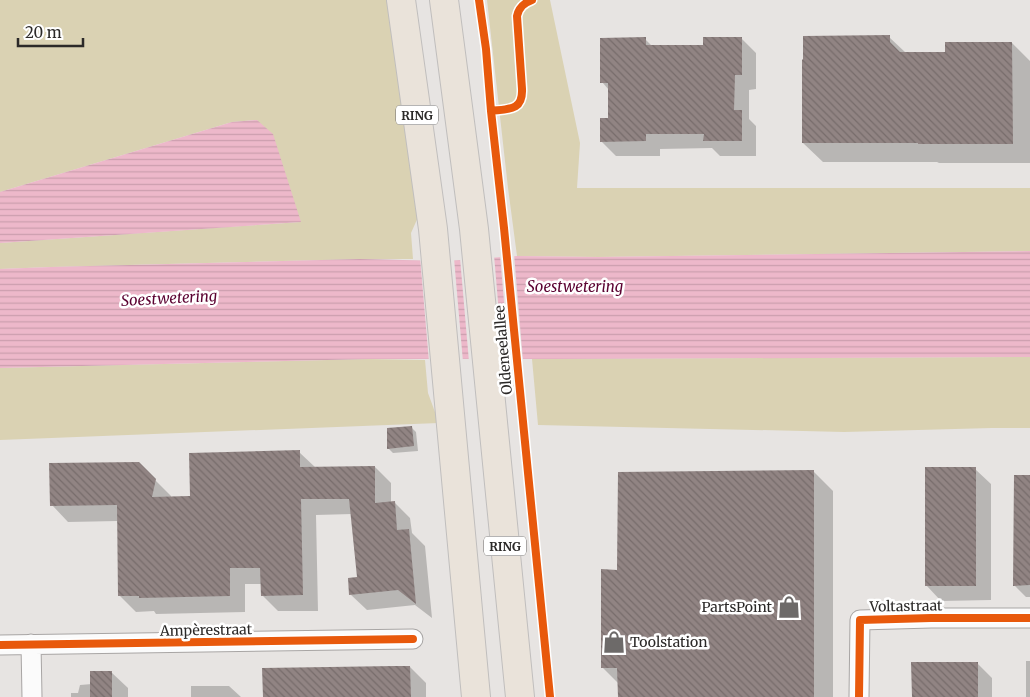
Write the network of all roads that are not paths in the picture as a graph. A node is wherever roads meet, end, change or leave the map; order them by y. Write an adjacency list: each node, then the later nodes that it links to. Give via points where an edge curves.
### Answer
1 (401, 0): 8 (main road, RING, via 433,229)
2 (444, 0): 9 (main road, Oldeneelallee / RING, via 474,229)
3 (1030, 618): 10 (street, Voltastraat, via 860,620)
4 (413, 640): 5 (street, Ampèrestraat)
5 (31, 644): 6 (street, Ampèrestraat); 7 (street)
6 (0, 645)
7 (32, 697)
8 (476, 697)
9 (520, 697)
10 (860, 697)

